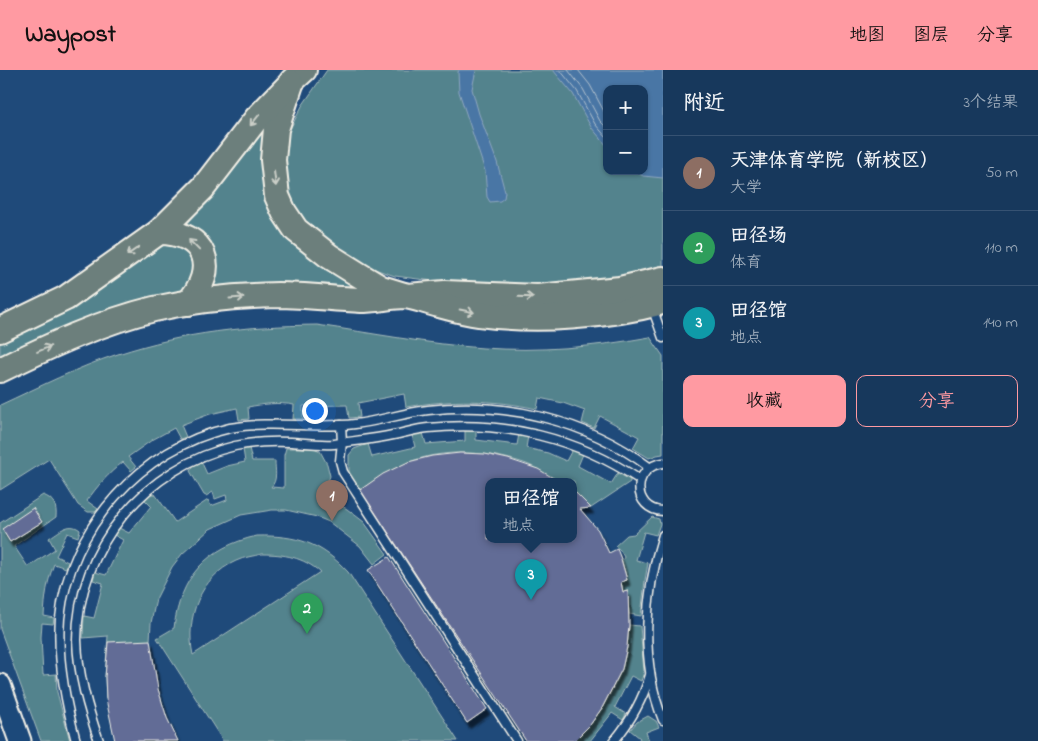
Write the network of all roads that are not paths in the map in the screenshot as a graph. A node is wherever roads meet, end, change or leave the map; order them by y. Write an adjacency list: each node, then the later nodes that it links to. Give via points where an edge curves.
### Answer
1 (298, 74): 2 (main road, one-way to 2, via 257,118 203,188); 4 (main road, one-way to 4, via 276,129 274,145 277,196 284,212 296,230 329,256 381,288)
2 (158, 232): 5 (main road, one-way to 2, via 203,280 202,252 188,238); 7 (main road, one-way to 7, via 66,298)
3 (663, 279): 4 (main road, one-way to 3, via 538,297 620,289)
4 (407, 296): 5 (main road, one-way to 4, via 278,295 362,300); 6 (main road, one-way to 6, via 478,314 512,317 588,315)
5 (188, 303): 9 (main road, one-way to 5, via 106,324 153,309)
6 (657, 303): 8 (lane)
7 (0, 330)
8 (663, 338)
9 (0, 370)
10 (341, 425): 11 (lane); 13 (lane, via 444,408 511,410 596,435); 23 (lane, via 260,425 206,435 147,467 102,512 71,571 60,616 64,687)
11 (342, 442): 14 (lane, via 445,427 509,429 548,436 585,450); 24 (lane, via 261,442 211,453 163,477 123,515 106,538 91,568 78,626 80,669 86,700); 25 (lane, via 340,461 343,472)
12 (663, 462): 13 (lane)
13 (648, 467): 14 (lane)
14 (640, 480): 15 (lane, via 639,488 645,503)
15 (663, 511)
16 (663, 535): 17 (lane, via 647,616)
17 (651, 670): 19 (lane); 26 (lane, via 634,712)
18 (0, 685): 22 (main road)
19 (663, 720)
20 (0, 728): 21 (main road)
21 (5, 741)
22 (20, 741)
23 (76, 741)
24 (100, 741)
25 (517, 741)
26 (614, 741)

